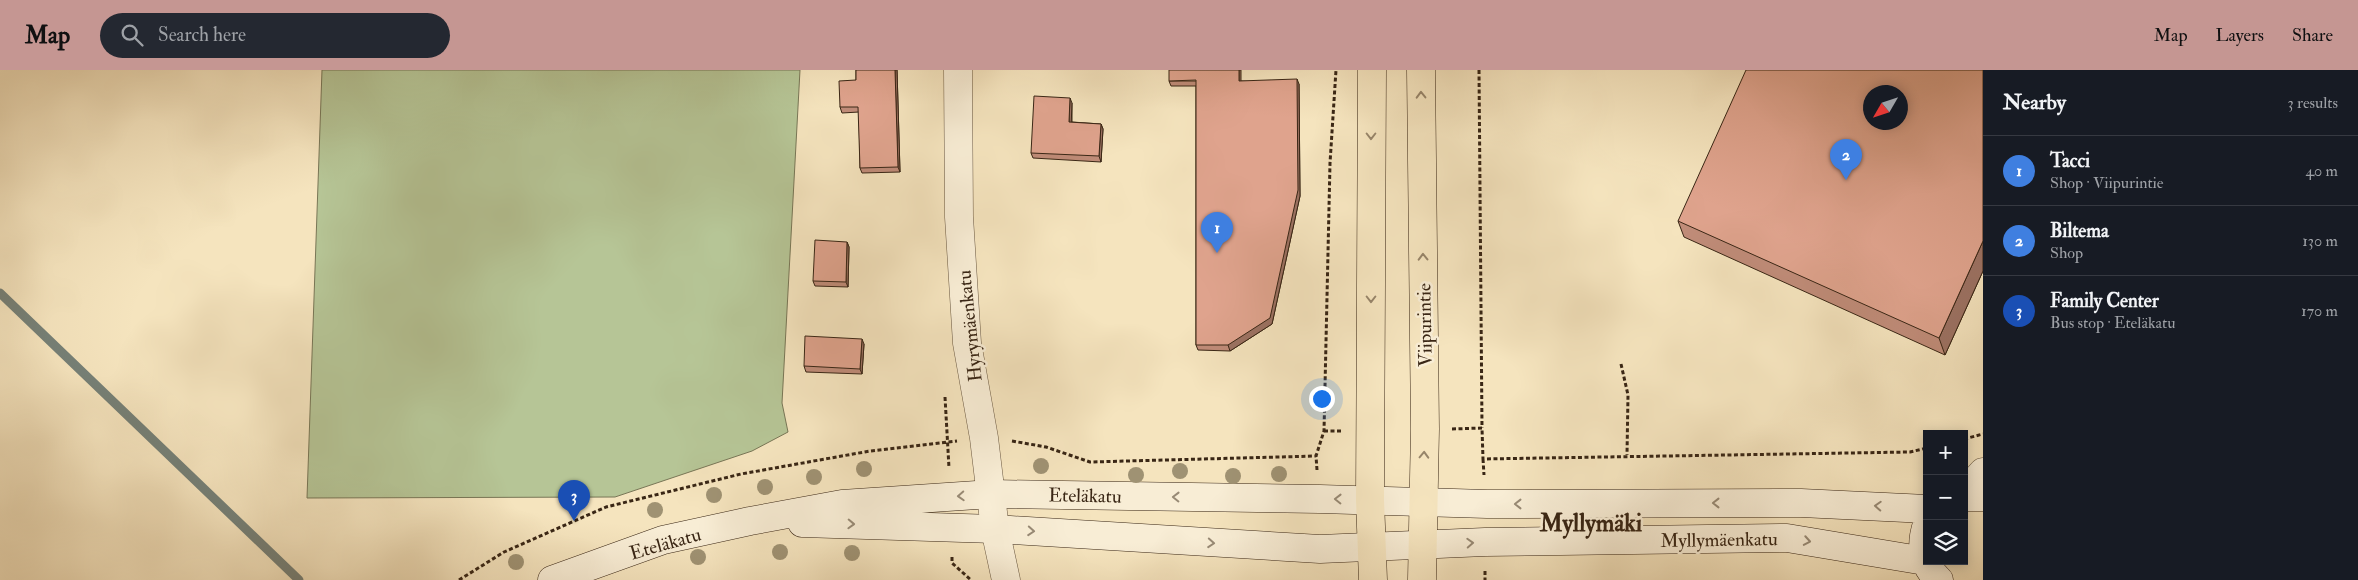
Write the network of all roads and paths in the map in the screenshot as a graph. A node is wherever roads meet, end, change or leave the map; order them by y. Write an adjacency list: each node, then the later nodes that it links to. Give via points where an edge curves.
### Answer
1 (958, 70): 11 (main road, Hyrymäenkatu, via 959,217 967,343)
2 (1336, 70): 9 (path, via 1330,163 1324,431)
3 (1372, 70): 9 (main road, one-way to 9)
4 (1421, 70): 8 (main road, Viipurintie, one-way to 4)
5 (1479, 70): 7 (path)
6 (1621, 364): 15 (path, via 1628,395)
7 (1482, 428): 8 (path); 15 (path, via 1483,458)
8 (1425, 429): 22 (main road, Viipurintie, one-way to 8)
9 (1370, 430): 21 (main road)
10 (1983, 434): 12 (path)
11 (984, 438): 14 (path, via 1046,447 1090,462); 18 (main road, Hyrymäenkatu); 29 (path, via 870,451 741,474 606,506 504,552)
12 (1968, 438)
13 (1923, 449): 15 (path, via 1910,452)
14 (1316, 456)
15 (1626, 456)
16 (1983, 472): 17 (main road)
17 (1968, 490)
18 (992, 494): 21 (main road, Eteläkatu, one-way to 18); 24 (main road, Eteläkatu, one-way to 24, via 842,504); 25 (main road, Hyrymäenkatu)
19 (1968, 496): 20 (main road)
20 (1983, 498)
21 (1370, 500): 22 (main road, Eteläkatu); 27 (main road)
22 (1422, 503): 23 (main road, Myllymäenkatu, one-way to 22, via 1801,503); 26 (main road, Viipurintie)
23 (1923, 509)
24 (750, 521): 25 (main road, Eteläkatu, one-way to 25); 30 (main road, Eteläkatu, via 663,540)
25 (995, 529): 27 (main road, Eteläkatu, one-way to 27, via 1320,549); 31 (main road, Hyrymäenkatu)
26 (1421, 545): 27 (main road, Eteläkatu); 28 (main road, Myllymäenkatu, one-way to 28, via 1787,538); 33 (main road, Viipurintie)
27 (1372, 548): 32 (main road)
28 (1931, 574)
29 (459, 580)
30 (552, 580)
31 (1006, 580)
32 (1373, 580)
33 (1422, 580)

